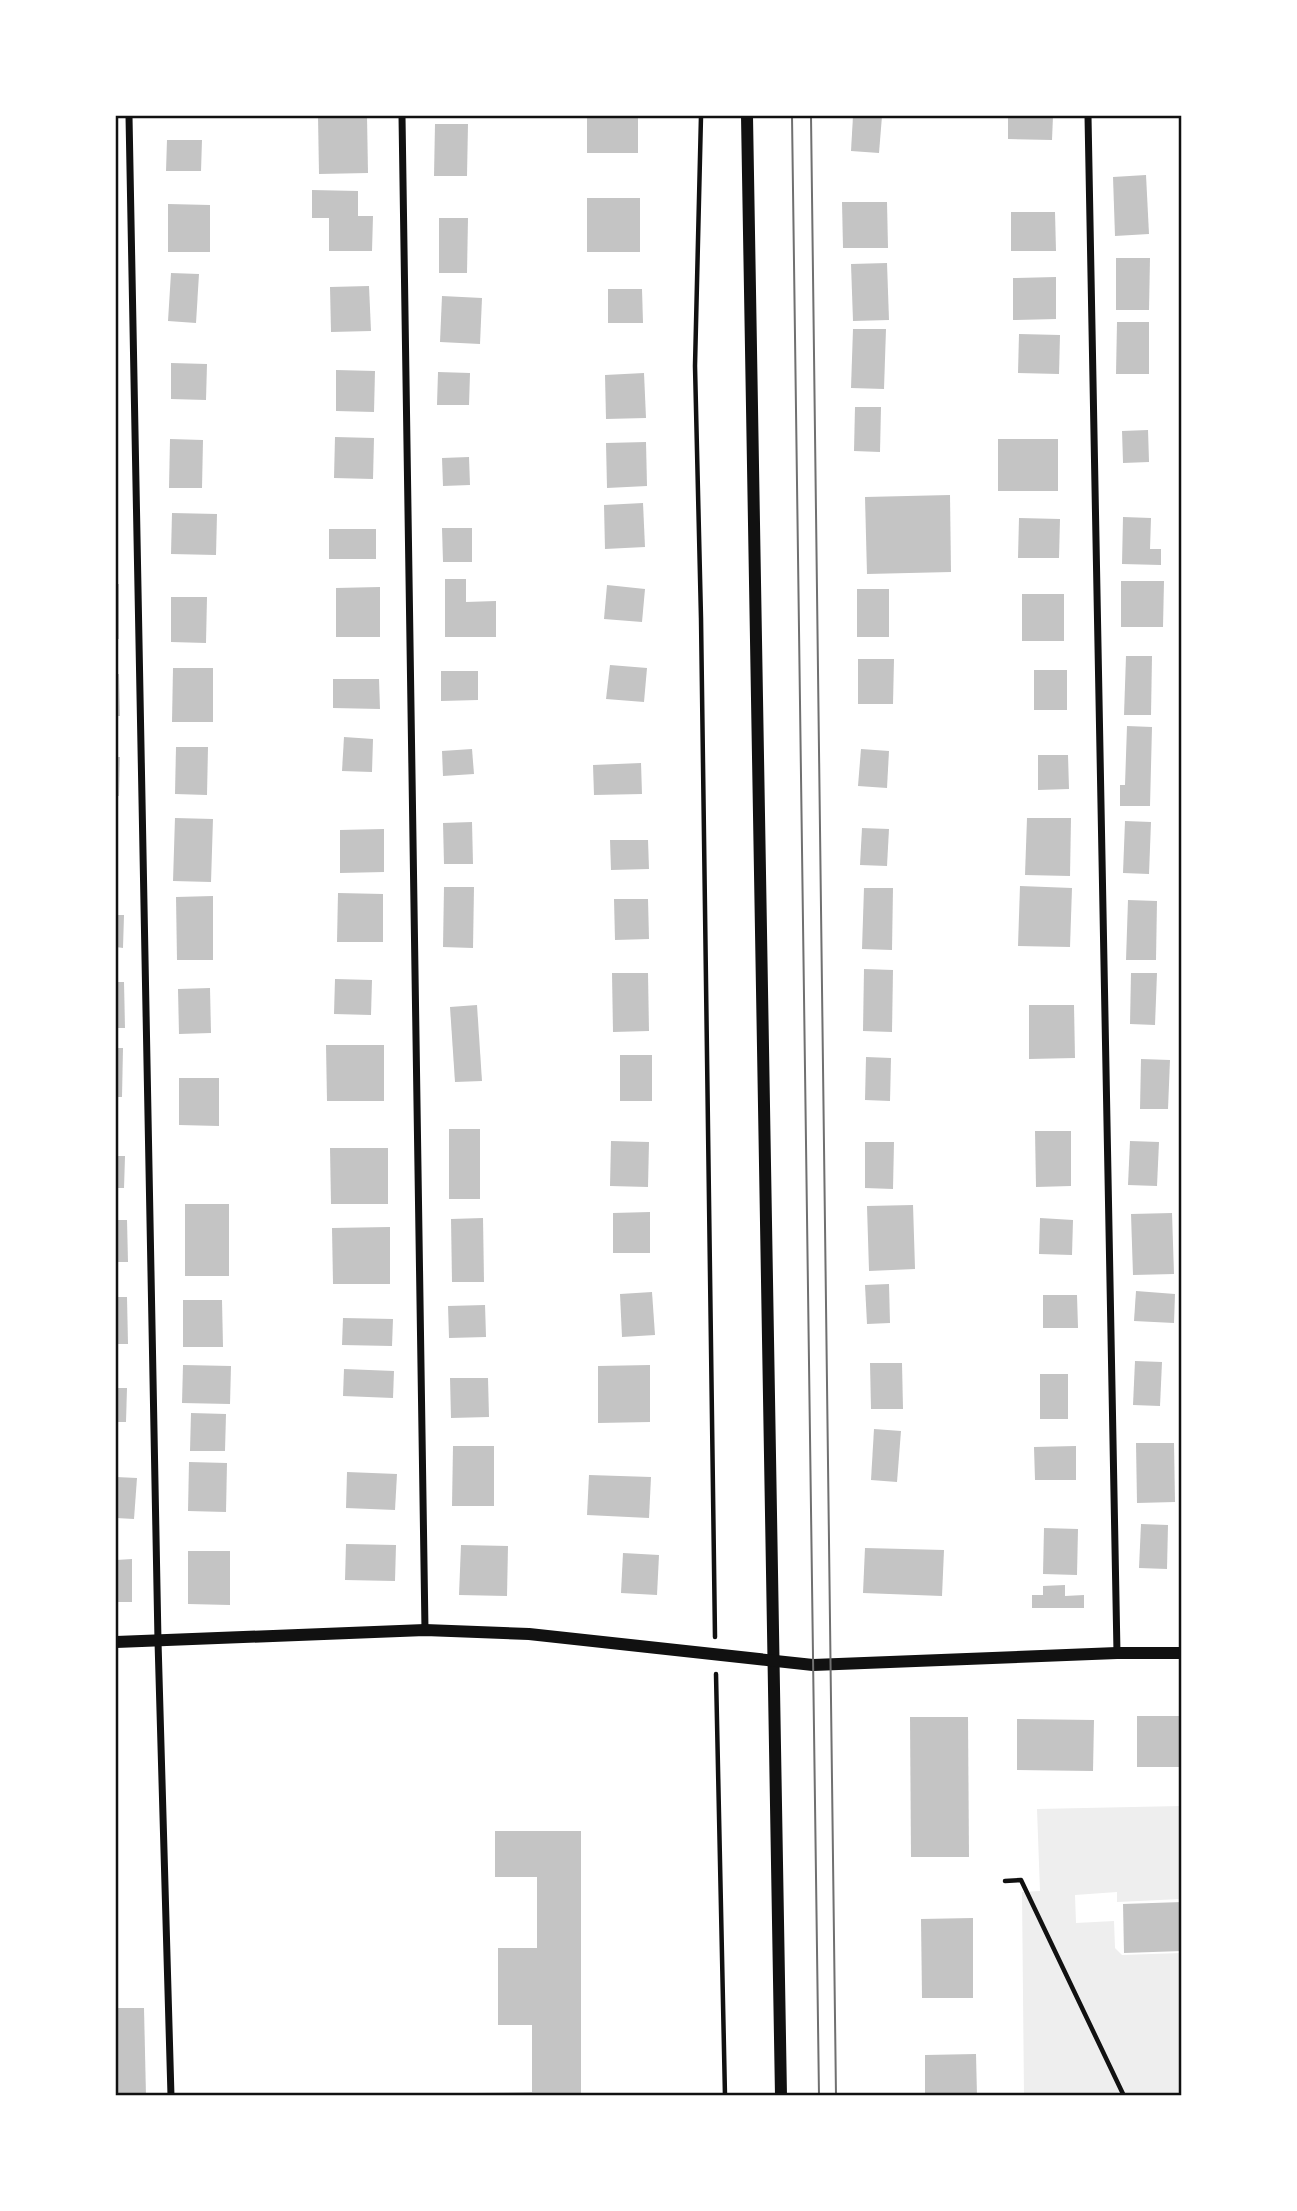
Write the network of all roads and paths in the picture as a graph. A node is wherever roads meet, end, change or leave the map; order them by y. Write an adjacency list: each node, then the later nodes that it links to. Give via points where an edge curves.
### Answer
1 (129, 116): 7 (street)
2 (402, 116): 6 (street)
3 (701, 116): 9 (path, via 695,366)
4 (747, 116): 12 (street)
5 (1088, 116): 10 (street)
6 (425, 1630): 7 (street); 9 (street, via 528,1633)
7 (158, 1641): 8 (street); 14 (street)
8 (116, 1642)
9 (715, 1653): 12 (street); 15 (path)
10 (1117, 1653): 11 (street); 12 (street, via 813,1665)
11 (1181, 1653)
12 (775, 1659): 16 (street)
13 (1005, 1881): 17 (path, via 1021,1880)
14 (171, 2095)
15 (725, 2095)
16 (781, 2095)
17 (1124, 2095)

